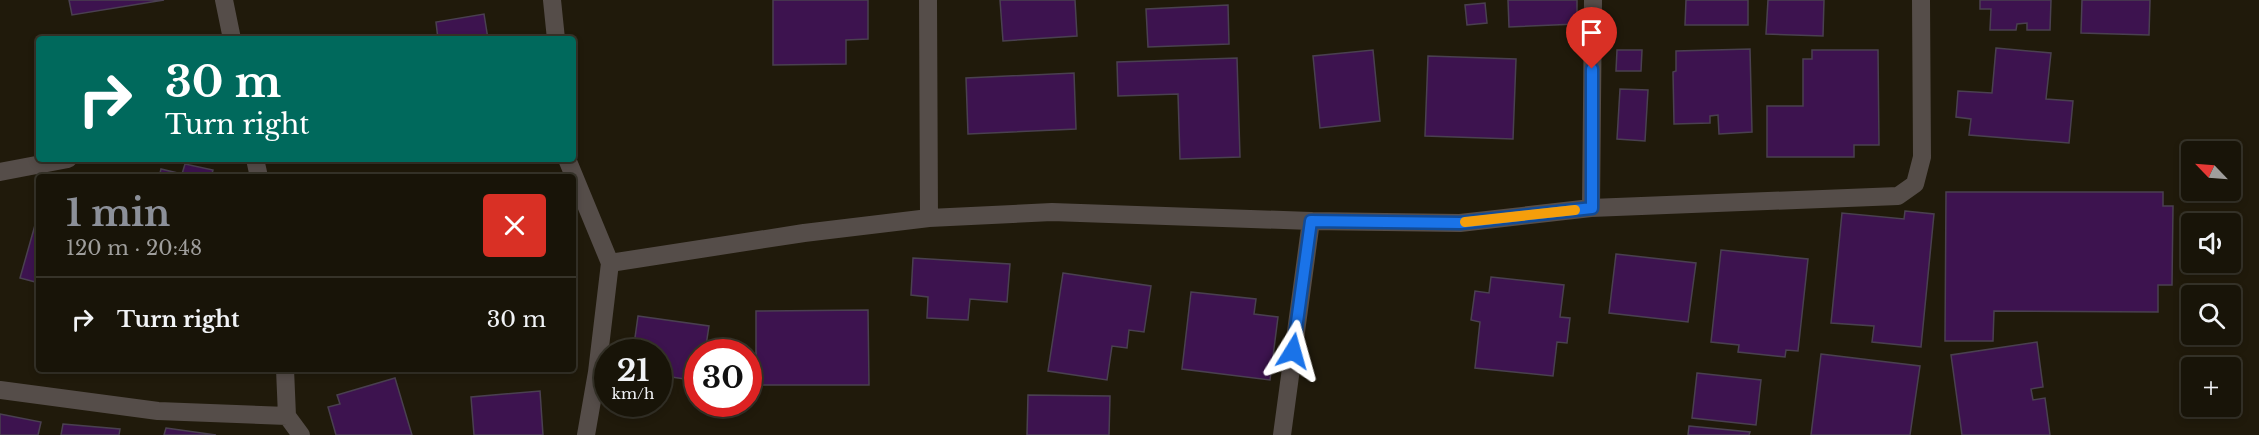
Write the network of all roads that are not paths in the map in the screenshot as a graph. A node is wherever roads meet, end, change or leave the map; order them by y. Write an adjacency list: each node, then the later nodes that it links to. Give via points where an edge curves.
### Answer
1 (224, 0): 6 (street)
2 (552, 0): 7 (street)
3 (928, 0): 12 (street)
4 (1593, 0): 11 (street)
5 (1921, 0): 11 (street, via 1922,157 1915,184 1898,196)
6 (231, 36)
7 (556, 36)
8 (52, 162): 9 (street)
9 (0, 172)
10 (576, 181): 14 (street)
11 (1592, 208): 13 (street, via 1460,223)
12 (929, 218): 13 (street, via 1052,212); 14 (street)
13 (1311, 221): 20 (street)
14 (609, 263): 19 (street)
15 (285, 372): 17 (street)
16 (0, 390): 17 (street, via 158,411)
17 (287, 416): 18 (street)
18 (300, 435)
19 (586, 435)
20 (1282, 435)

